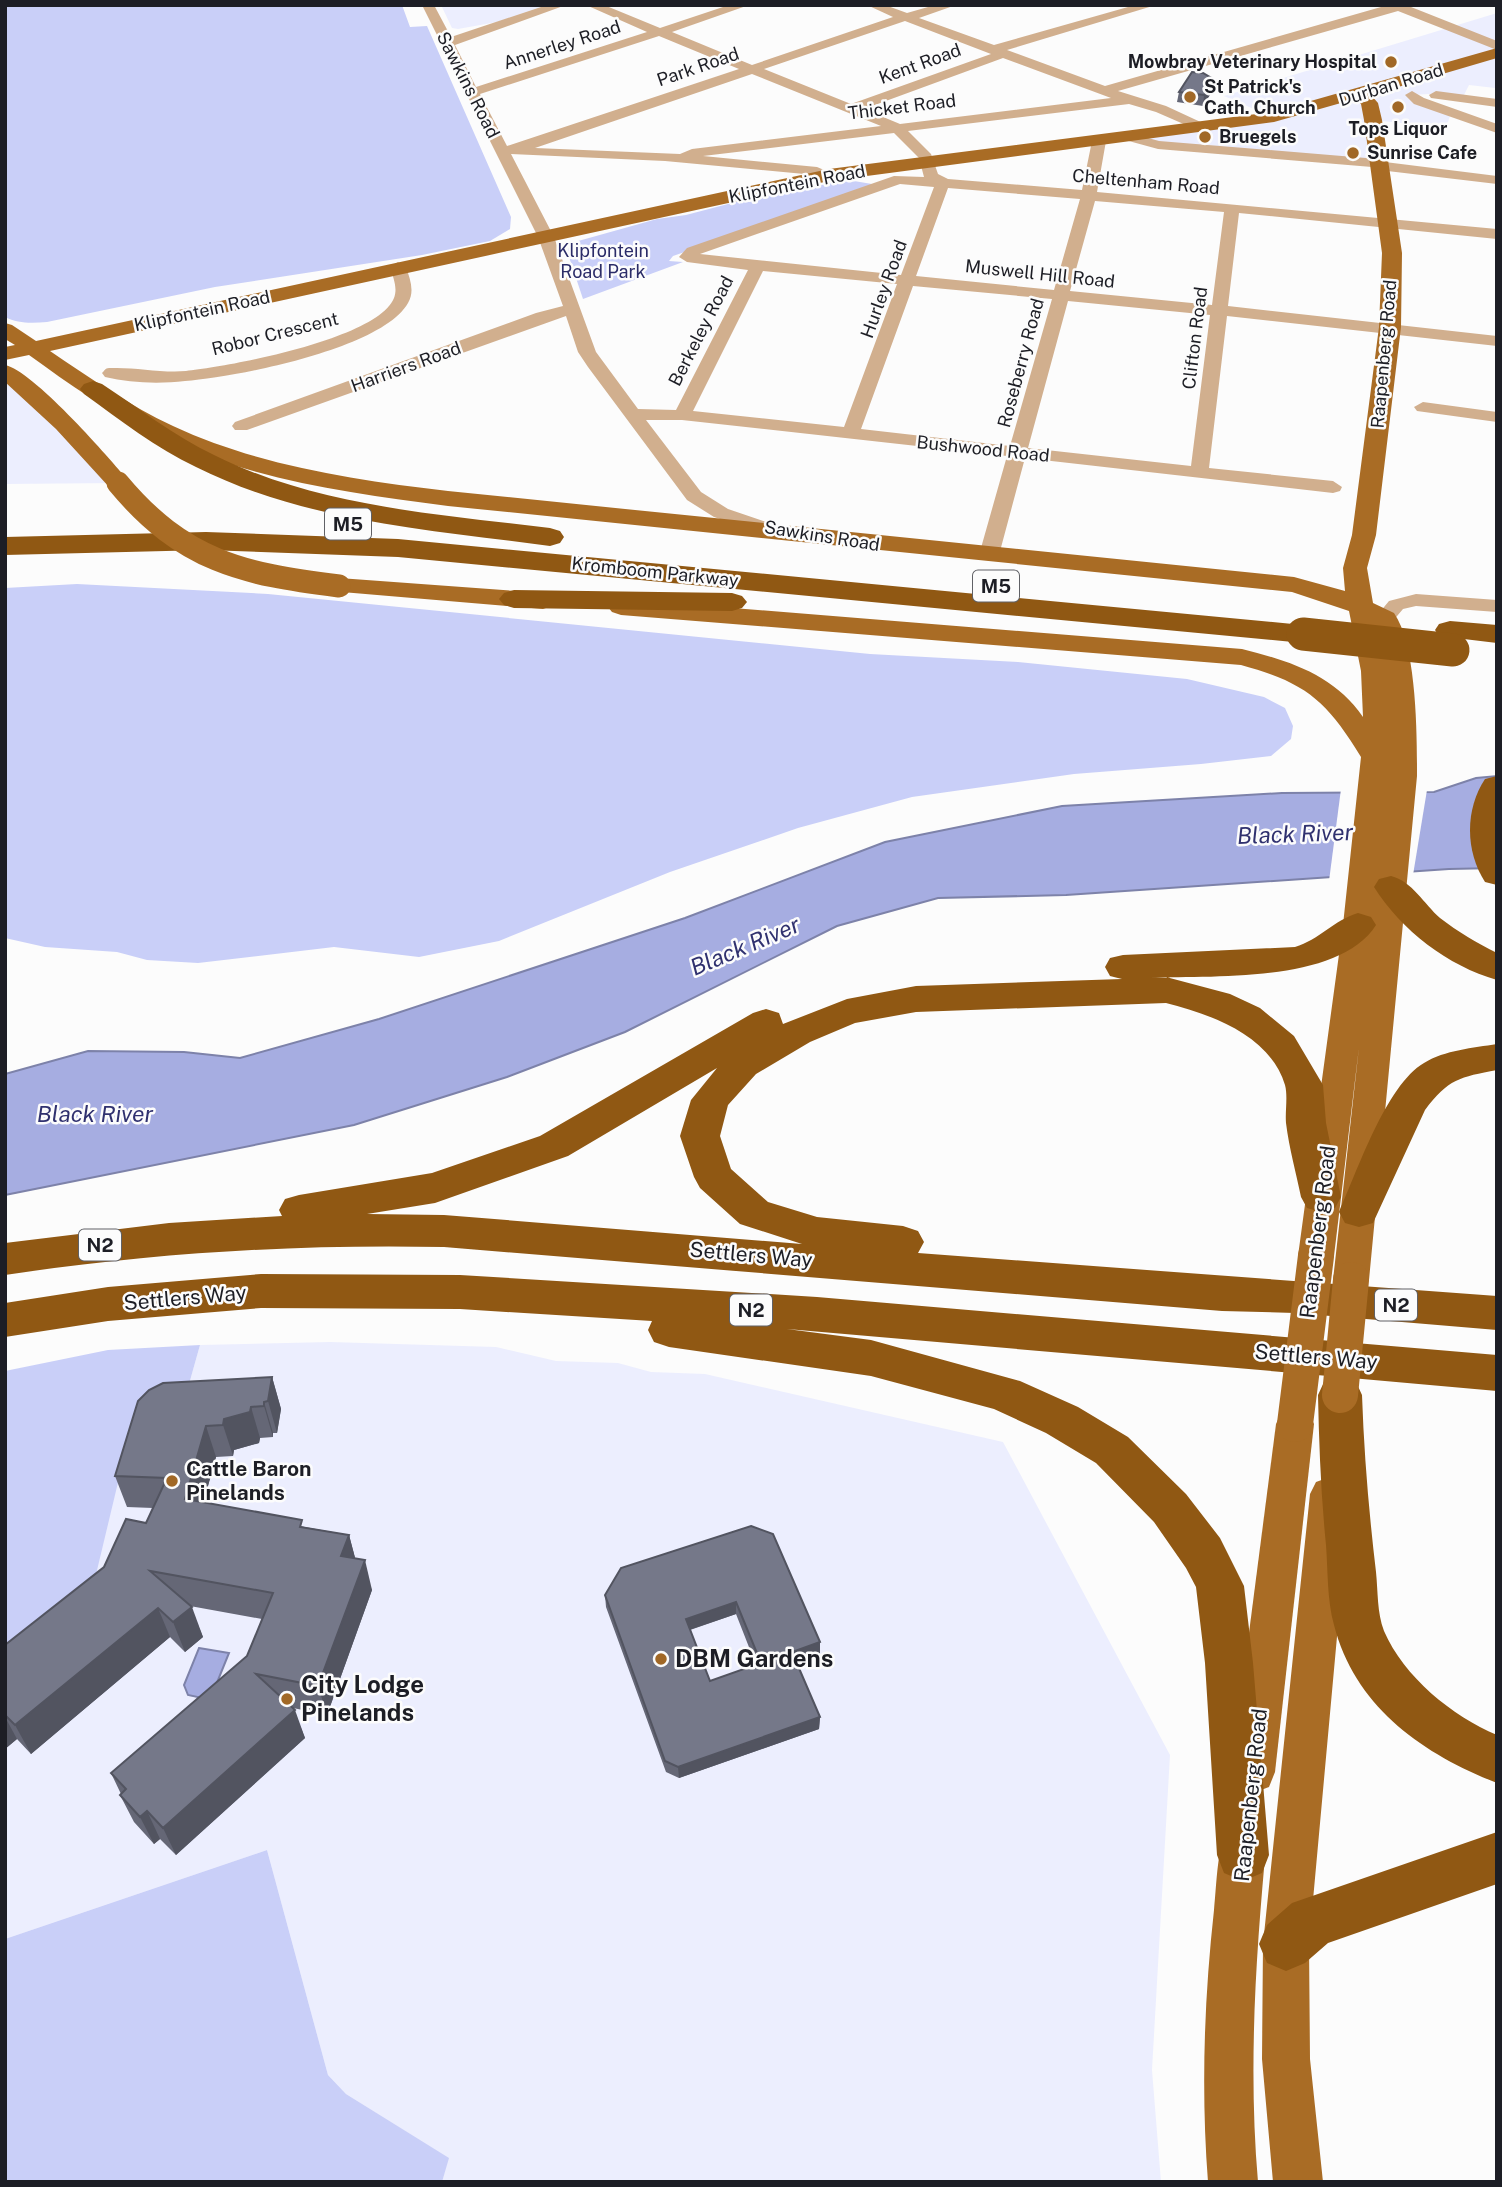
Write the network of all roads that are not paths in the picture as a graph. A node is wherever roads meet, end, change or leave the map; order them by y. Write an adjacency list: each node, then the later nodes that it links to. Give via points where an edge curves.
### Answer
1 (428, 5): 11 (street, Sawkins Road)
2 (560, 5): 11 (street)
3 (592, 5): 10 (street)
4 (743, 5): 10 (street, Annerley Road)
5 (873, 5): 9 (street)
6 (950, 5): 9 (street, Park Road)
7 (1150, 5): 13 (street, Kent Road)
8 (1396, 6): 12 (street); 16 (street)
9 (907, 18): 13 (street); 15 (street, Park Road)
10 (659, 32): 15 (street); 17 (street, Annerley Road)
11 (447, 43): 17 (street, Sawkins Road)
12 (1497, 46)
13 (997, 52): 16 (street); 21 (street, Kent Road)
14 (1497, 53): 18 (main road, Durban Road)
15 (751, 70): 21 (street); 28 (street, Park Road)
16 (1104, 91): 19 (street)
17 (471, 93): 28 (street, Sawkins Road)
18 (1360, 94): 23 (main road, Durban Road, via 1274,117); 31 (main road, Raapenberg Road, via 1369,103)
19 (1129, 100): 22 (street, Thicket Road); 23 (street); 25 (street)
20 (1497, 103): 24 (street, via 1412,95)
21 (851, 109): 22 (street)
22 (895, 127): 29 (street, Thicket Road, via 692,153); 30 (street)
23 (1202, 128): 25 (main road, Klipfontein Road)
24 (1497, 129)
25 (1171, 132): 26 (main road, Klipfontein Road)
26 (1130, 137): 27 (main road, Klipfontein Road); 31 (street, via 1158,145)
27 (1098, 141): 30 (main road, Klipfontein Road); 36 (street, Roseberry Road)
28 (502, 152): 29 (street); 40 (street, Sawkins Road)
29 (682, 159): 32 (street)
30 (929, 162): 32 (main road, Klipfontein Road); 35 (street, via 931,176)
31 (1379, 165): 34 (street); 38 (main road, Raapenberg Road)
32 (829, 175): 40 (main road, Klipfontein Road)
33 (900, 179): 35 (street, Cheltenham Road); 41 (street, Muswell Hill Road, via 693,251 687,257)
34 (1497, 180)
35 (943, 182): 36 (street, Cheltenham Road); 43 (street, Hurley Road)
36 (1088, 197): 37 (street, Cheltenham Road); 44 (street, Roseberry Road)
37 (1232, 209): 38 (street, Cheltenham Road); 46 (street, Clifton Road)
38 (1389, 222): 39 (street, Cheltenham Road); 47 (main road, Raapenberg Road)
39 (1497, 234)
40 (546, 237): 42 (main road, Klipfontein Road); 45 (street, Sawkins Road)
41 (758, 266): 43 (street, Muswell Hill Road); 54 (street, Berkeley Road)
42 (398, 267): 48 (main road, Klipfontein Road); 51 (street, Robor Crescent, via 404,286 399,306 377,325 342,340 208,373)
43 (908, 281): 44 (street, Muswell Hill Road); 57 (street, Hurley Road)
44 (1061, 295): 46 (street, Muswell Hill Road); 58 (street, Roseberry Road)
45 (572, 309): 53 (street, Sawkins Road, via 587,352); 56 (street, Harriers Road)
46 (1219, 311): 47 (street, Muswell Hill Road); 59 (street, Clifton Road)
47 (1390, 327): 49 (street, Muswell Hill Road); 62 (main road, Raapenberg Road)
48 (13, 341): 51 (main road)
49 (1497, 341)
50 (5, 371): 69 (main road, bridge, via 87,445 146,519 194,551 260,574 340,586)
51 (102, 381): 63 (main road, via 187,440 297,475 379,489); 66 (highway, via 206,462 303,498)
52 (1423, 407): 55 (street)
53 (633, 414): 54 (street, Bushwood Road); 63 (street, Sawkins Road, via 694,496 745,523)
54 (681, 415): 57 (street, Bushwood Road)
55 (1497, 417)
56 (241, 426)
57 (850, 435): 58 (street, Bushwood Road)
58 (1018, 453): 59 (street, Bushwood Road); 65 (street, Roseberry Road)
59 (1199, 472): 60 (street, Bushwood Road)
60 (1333, 487)
61 (115, 516): 66 (highway, Kromboom Parkway / M5, via 356,524)
62 (1364, 536): 67 (main road, Raapenberg Road); 72 (main road, Raapenberg Road)
63 (817, 539): 65 (main road, Sawkins Road)
64 (5, 546): 73 (highway, Kromboom Parkway / M5, via 220,541 398,548)
65 (989, 555): 68 (main road, Sawkins Road)
66 (691, 556): 74 (highway, Kromboom Parkway / M5)
67 (1355, 568): 68 (main road, via 1338,580); 70 (main road, Raapenberg Road)
68 (1294, 585): 70 (main road, Sawkins Road)
69 (513, 599): 73 (highway, via 775,603); 78 (main road, via 1242,657 1288,671 1324,690 1350,716)
70 (1360, 606): 72 (main road, Sawkins Road); 78 (main road, Raapenberg Road, via 1377,697)
71 (1497, 606): 72 (street, via 1416,600 1396,605)
72 (1385, 618): 81 (main road, Raapenberg Road, via 1397,662 1404,732 1402,788)
73 (1151, 620): 74 (highway, Kromboom Parkway / M5)
74 (1303, 626): 76 (highway, M5, bridge)
75 (1497, 635): 76 (highway, M5)
76 (1451, 640): 77 (highway, M5)
77 (1497, 654)
78 (1374, 756): 81 (main road, Raapenberg Road, via 1371,785)
79 (1497, 786): 80 (highway, via 1487,820 1488,850)
80 (1497, 874)
81 (1381, 884): 82 (main road, Raapenberg Road); 83 (highway, via 1435,934); 86 (main road, Raapenberg Road)
82 (1358, 925): 85 (main road, Raapenberg Road); 87 (highway, via 1320,952 1295,959 937,976 853,986 771,1019 554,1146 435,1188 303,1209)
83 (1497, 968)
84 (1497, 1057): 86 (highway, via 1435,1073 1422,1086 1393,1134)
85 (1321, 1197): 90 (highway, via 1306,1124 1304,1085 1281,1045 1247,1017 1217,1003 1166,990 916,999 847,1012 797,1033 743,1064 710,1100 700,1136 714,1177 754,1213 817,1233 1105,1262); 96 (main road, Raapenberg Road, bridge, via 1317,1244)
86 (1359, 1212): 96 (main road, Raapenberg Road, bridge)
87 (195, 1235): 88 (highway, Settlers Way / N2); 90 (highway, Settlers Way / N2, via 302,1229 444,1231)
88 (5, 1259)
89 (460, 1293): 92 (highway, Settlers Way / N2, via 248,1292 108,1304); 93 (highway, Settlers Way / N2, via 817,1314); 98 (highway, via 602,1322 871,1357 1004,1394 1062,1420 1112,1450 1170,1508 1220,1586)
90 (1222, 1294): 91 (highway, Settlers Way / N2)
91 (1497, 1313)
92 (5, 1320)
93 (1189, 1345): 94 (highway, Settlers Way / N2); 95 (highway, via 1375,1382)
94 (1497, 1373)
95 (1497, 1397)
96 (1328, 1419): 97 (highway, via 1359,1629 1393,1688 1429,1723 1472,1751); 98 (main road, Raapenberg Road); 100 (main road, Raapenberg Road)
97 (1497, 1759)
98 (1243, 1855): 101 (main road, Raapenberg Road, via 1228,2037)
99 (1497, 1858): 100 (highway, via 1311,1922)
100 (1286, 1944): 102 (main road, Raapenberg Road, via 1286,2059)
101 (1233, 2182)
102 (1298, 2182)

